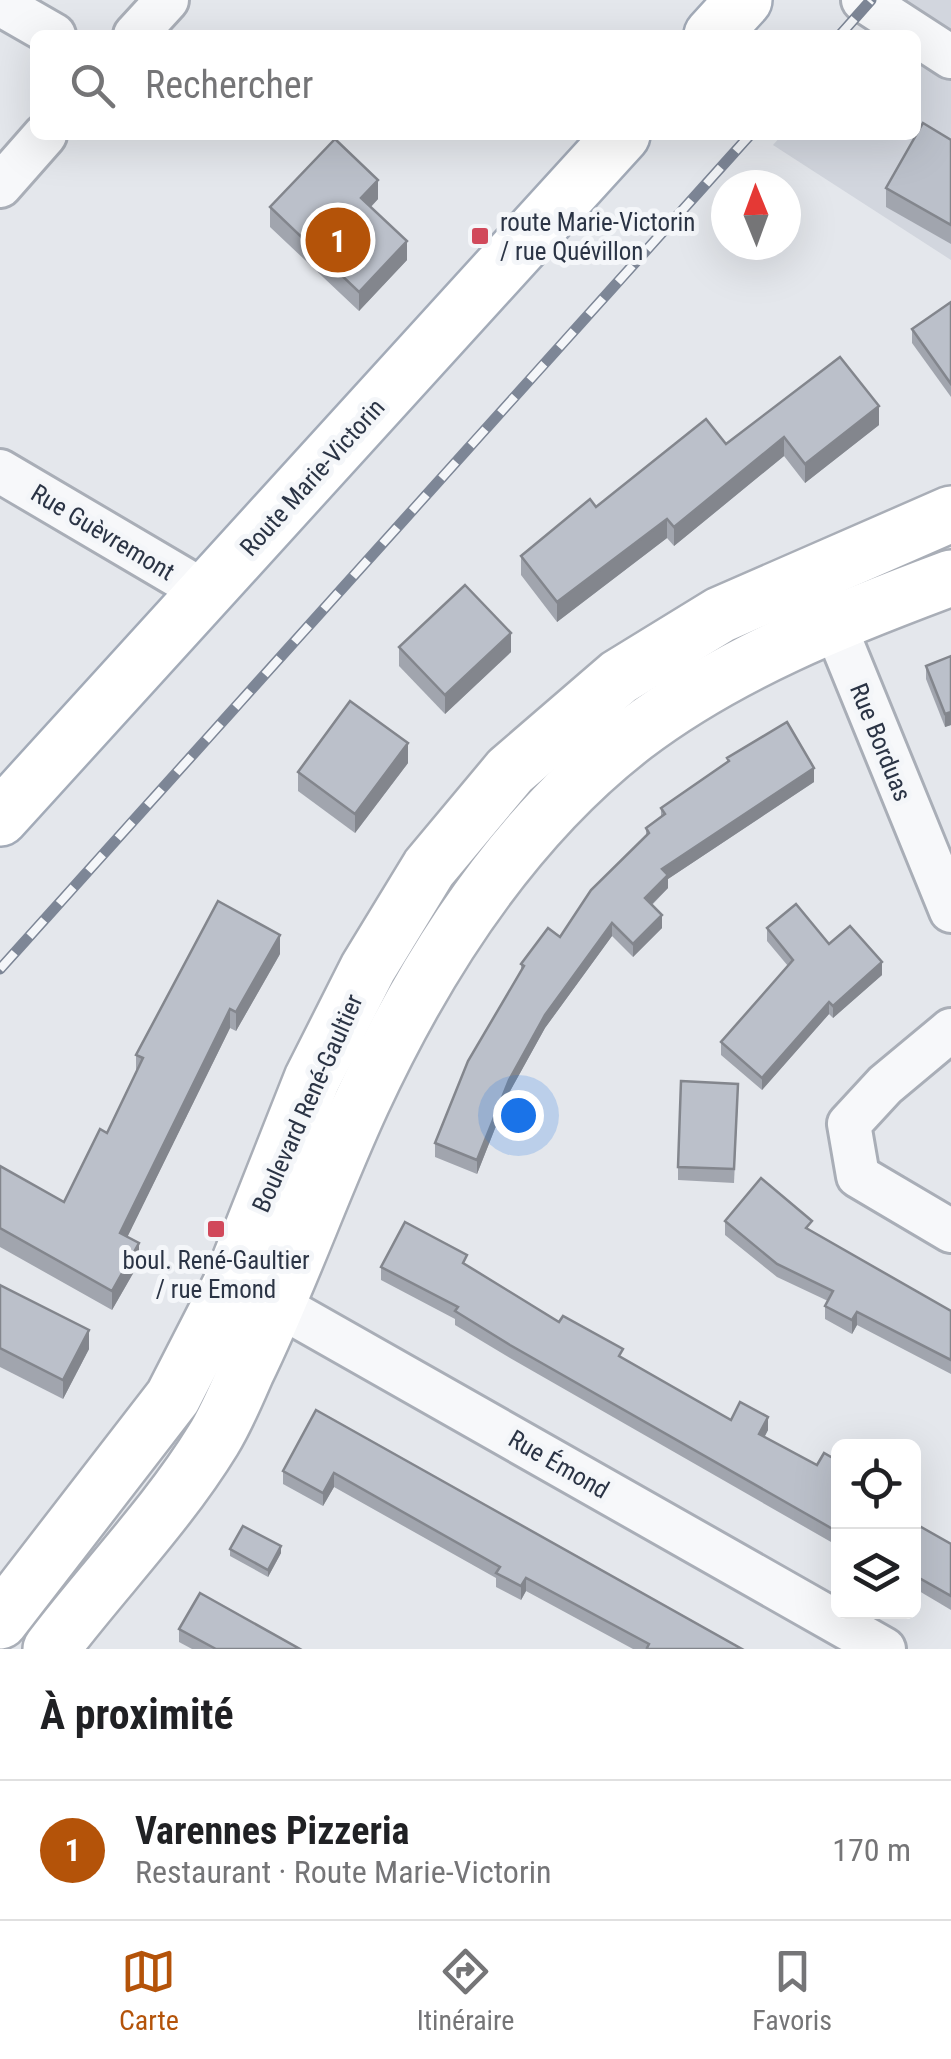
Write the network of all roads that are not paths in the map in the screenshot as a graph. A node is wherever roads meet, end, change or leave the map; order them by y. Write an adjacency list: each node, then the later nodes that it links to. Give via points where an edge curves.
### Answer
1 (167, 0): 6 (street)
2 (744, 0): 7 (street)
3 (863, 0): 8 (street)
4 (0, 4): 5 (street)
5 (45, 30)
6 (140, 30)
7 (717, 30)
8 (909, 30)
9 (921, 38): 10 (street)
10 (951, 58)
11 (41, 140): 13 (street)
12 (617, 140): 18 (street, Route Marie-Victorin)
13 (0, 186)
14 (0, 471): 18 (street, Rue Guèvremont)
15 (951, 514): 16 (street, Boulevard René-Gaultier)
16 (814, 571): 19 (street, Rue Borduas); 24 (street, Boulevard René-Gaultier, via 720,615 619,677 510,771 429,868 312,1078)
17 (951, 578): 19 (street, Boulevard René-Gaultier)
18 (207, 593): 20 (street, Route Marie-Victorin)
19 (832, 623): 21 (street, Rue Borduas); 24 (street, Boulevard René-Gaultier, via 728,675 634,736 550,814 470,908 418,989)
20 (0, 818)
21 (951, 912)
22 (951, 1030): 23 (street, via 849,1124 858,1176)
23 (951, 1230)
24 (255, 1296): 25 (street, Boulevard René-Gaultier); 26 (street, Boulevard René-Gaultier, via 214,1440); 27 (street, Rue Émond)
25 (4, 1616): 26 (street)
26 (61, 1646)
27 (884, 1649)

